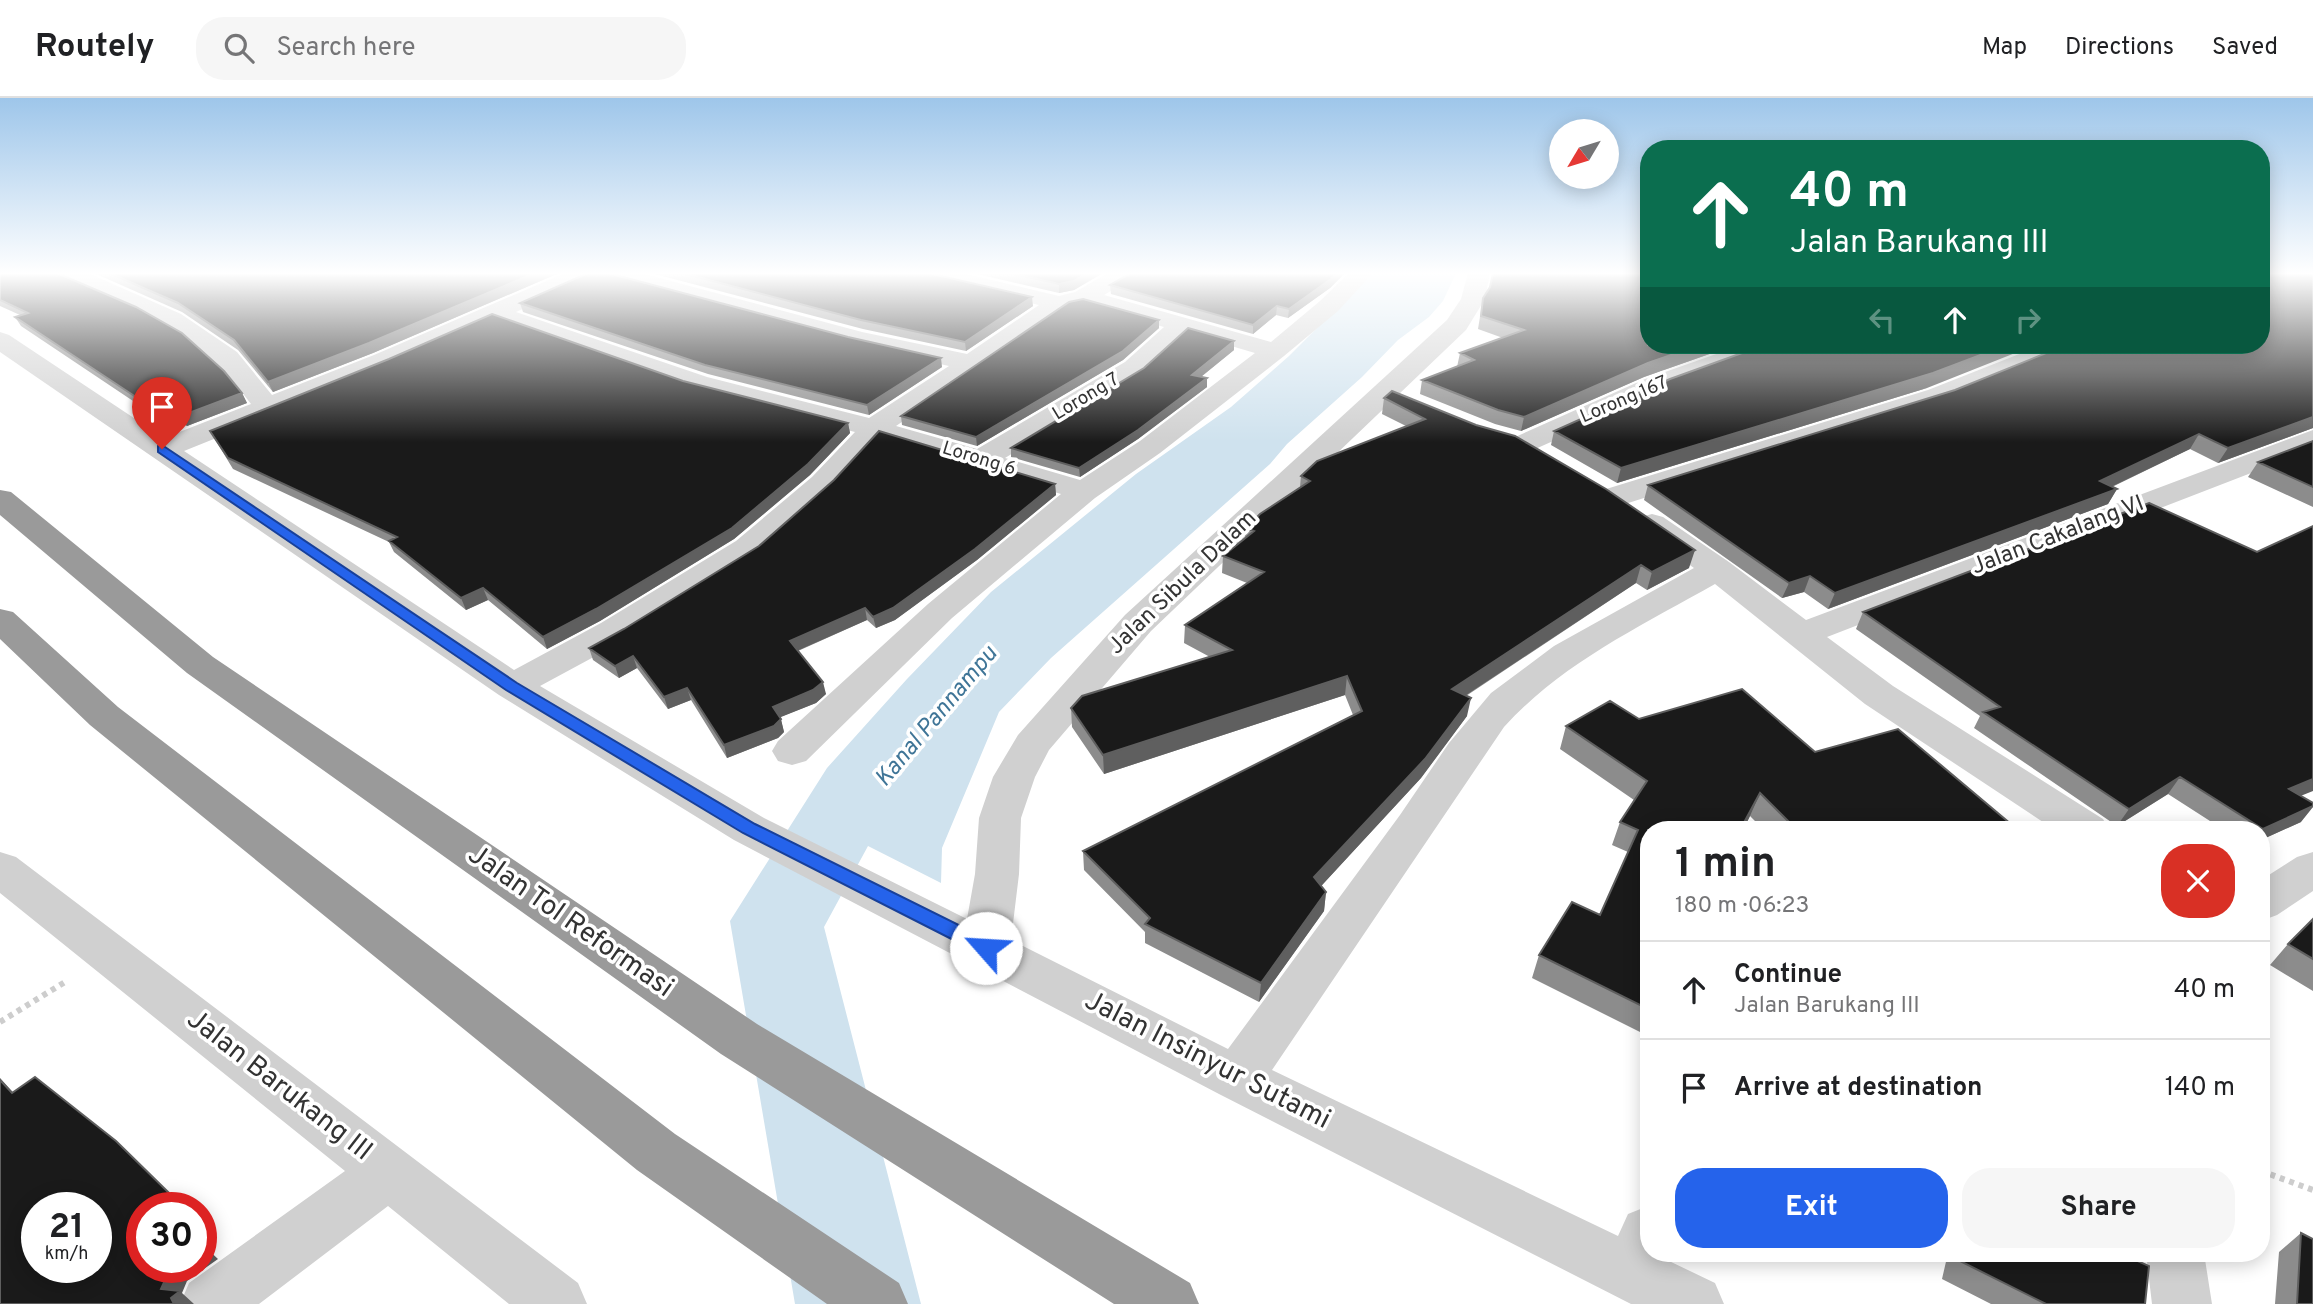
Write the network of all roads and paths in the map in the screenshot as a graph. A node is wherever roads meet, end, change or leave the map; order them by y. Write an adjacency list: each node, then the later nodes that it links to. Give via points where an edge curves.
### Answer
1 (190, 329): 17 (street, via 230,360)
2 (453, 329): 17 (street)
3 (543, 329): 18 (street, Lorong 6, via 697,383)
4 (823, 329): 14 (street)
5 (1023, 329): 14 (street)
6 (1176, 329): 21 (street, Lorong 7, via 1134,368)
7 (1200, 329): 11 (street)
8 (1301, 329): 11 (street)
9 (1452, 329): 15 (street, Jalan Sibula Dalam)
10 (0, 340): 20 (street)
11 (1275, 351): 23 (street, via 1150,447)
12 (1741, 354): 22 (street, Lorong 167, via 1507,440)
13 (2042, 354): 25 (street, via 1938,396 1603,490)
14 (969, 362): 18 (street)
15 (1385, 393): 16 (street); 34 (street, Jalan Sibula Dalam, via 1138,623 1032,744 1000,818 997,874)
16 (1421, 407)
17 (268, 408): 20 (street)
18 (874, 428): 21 (street, Lorong 6); 28 (street, via 823,483 748,548 614,631)
19 (2313, 439): 27 (street, Jalan Cakalang VI)
20 (162, 449): 28 (street)
21 (982, 459): 23 (street, Lorong 6)
22 (1557, 464)
23 (1084, 491): 29 (street, via 940,611)
24 (0, 499): 47 (highway, Jalan Tol Reformasi, via 200,665 739,1039)
25 (1717, 569): 27 (street); 37 (street, via 1589,640 1511,697 1464,747 1430,803)
26 (0, 620): 46 (highway, via 104,716 656,1152)
27 (1802, 634): 30 (street, via 1879,695)
28 (512, 686): 34 (street, Jalan Insinyur Sutami, via 736,821)
29 (792, 751)
30 (2074, 821)
31 (0, 869): 35 (street, Jalan Barukang III)
32 (2313, 869): 33 (street)
33 (2270, 897)
34 (971, 941): 37 (street, Jalan Insinyur Sutami)
35 (109, 954): 36 (path); 38 (street, Jalan Barukang III)
36 (0, 1022)
37 (1237, 1078): 41 (street, Jalan Insinyur Sutami)
38 (389, 1172): 44 (street); 45 (street, Jalan Barukang III)
39 (2270, 1174): 40 (path)
40 (2313, 1190)
41 (1640, 1254)
42 (1649, 1262): 48 (street, Jalan Insinyur Sutami)
43 (2176, 1262): 49 (street)
44 (210, 1304)
45 (557, 1304)
46 (878, 1304)
47 (1169, 1304)
48 (1694, 1304)
49 (2182, 1304)

